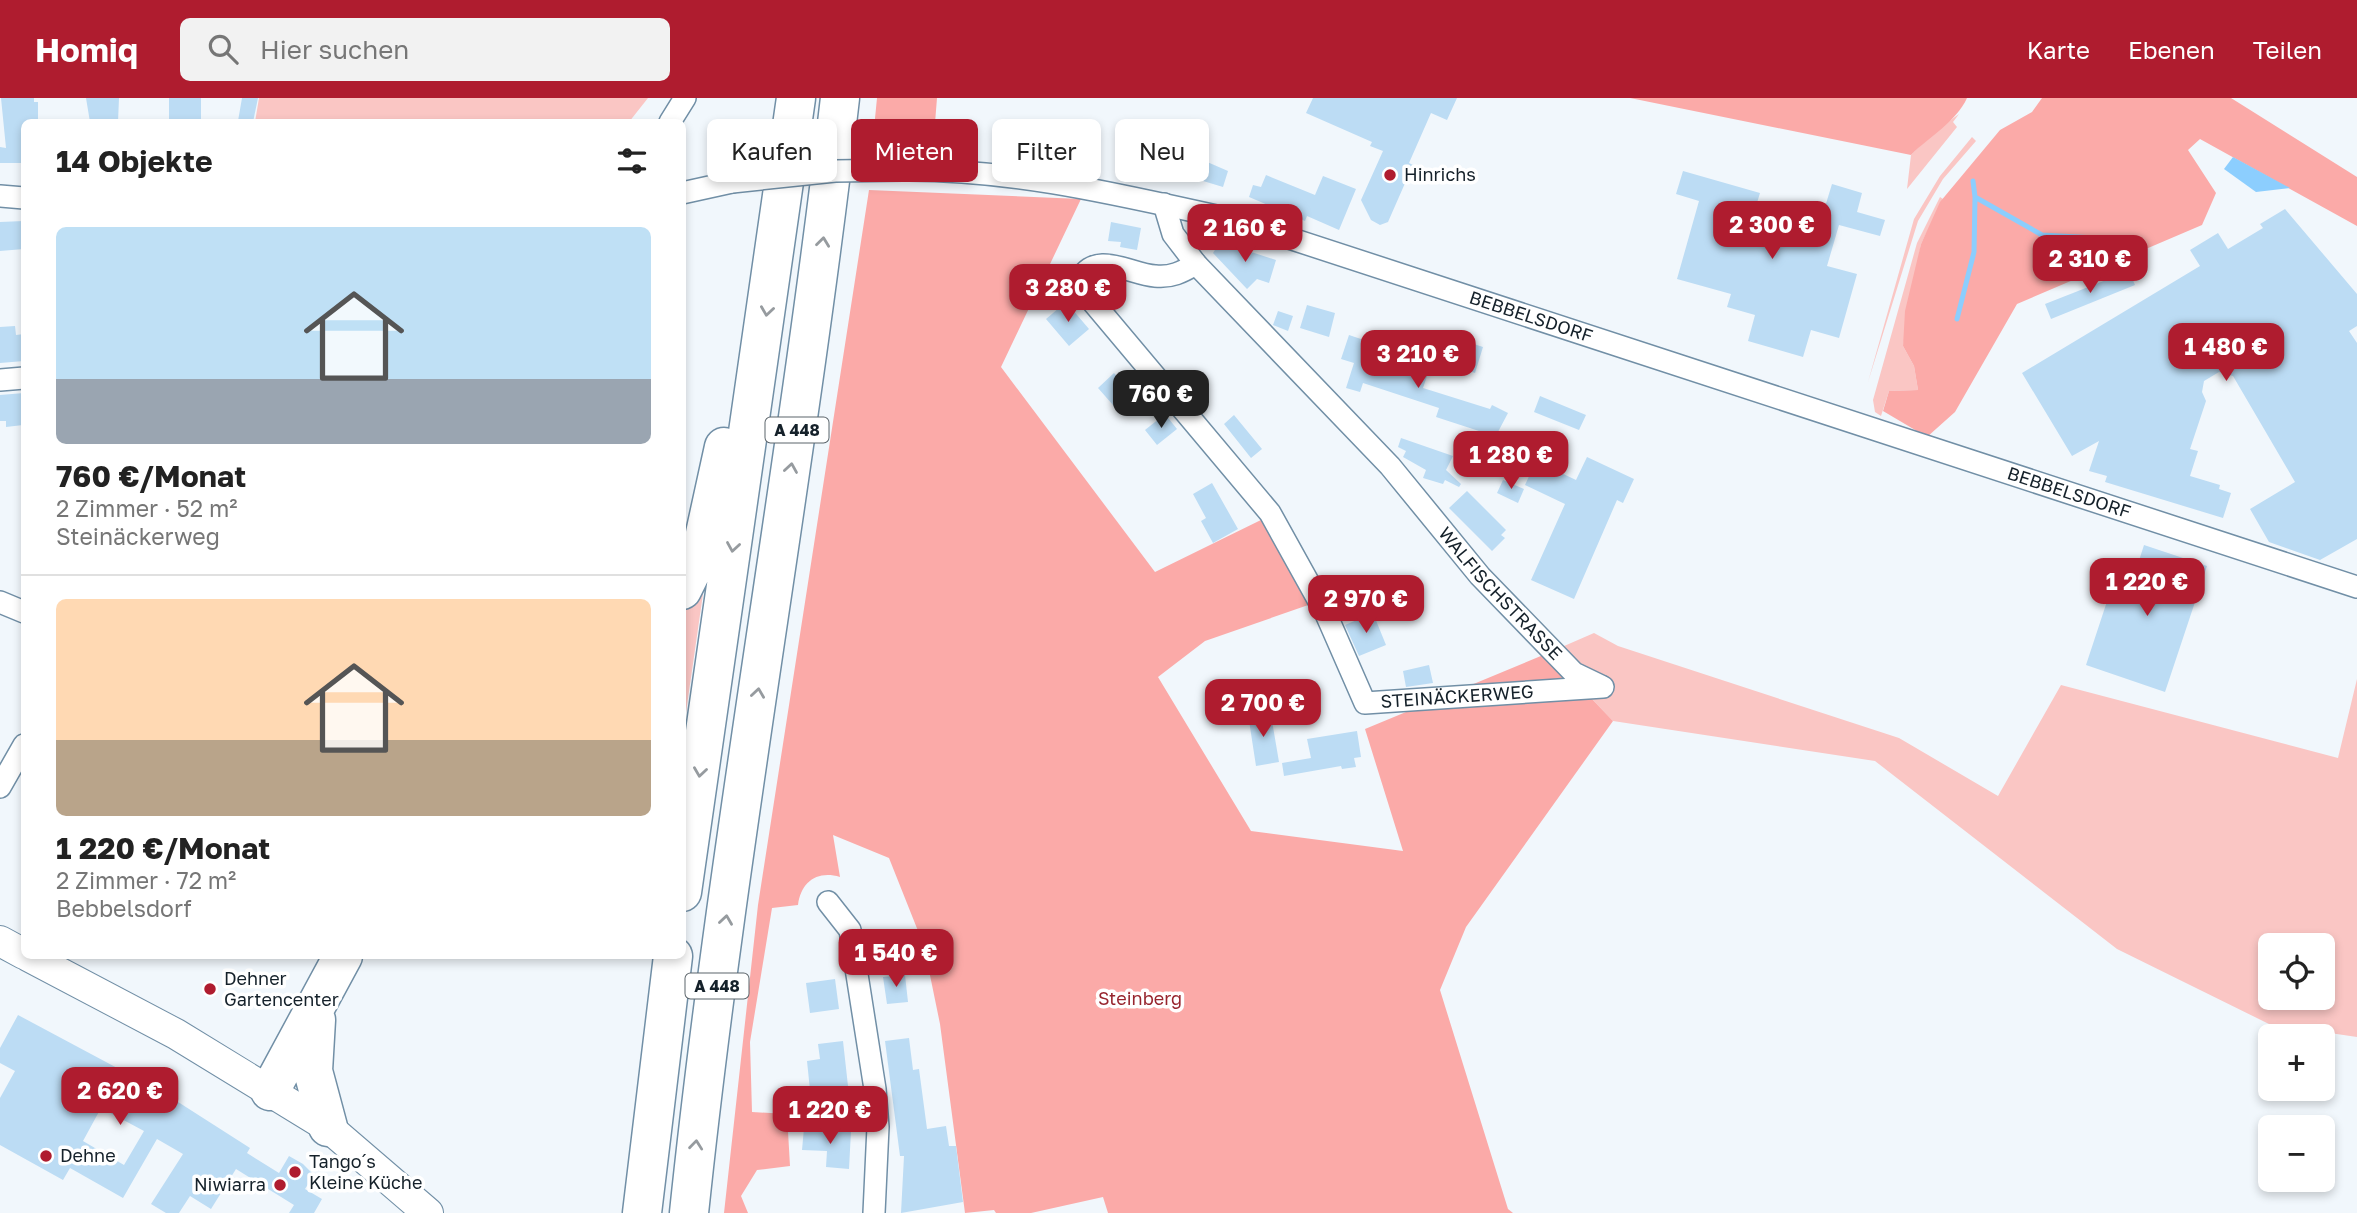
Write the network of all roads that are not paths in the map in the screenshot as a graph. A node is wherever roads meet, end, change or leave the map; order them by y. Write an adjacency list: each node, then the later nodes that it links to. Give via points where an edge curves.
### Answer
1 (685, 98): 4 (street)
2 (796, 98): 10 (highway, A 448, one-way to 10)
3 (840, 98): 35 (highway, A 448, one-way to 3, via 768,624 817,300)
4 (672, 119)
5 (686, 192): 8 (street, BEBBELSDORF, bridge, via 732,182 835,171 902,170 990,173)
6 (0, 196): 7 (street)
7 (21, 198)
8 (1164, 204): 9 (street, WALFISCHSTRASSE, via 1173,234); 14 (street, BEBBELSDORF, via 1234,220)
9 (1196, 264): 17 (street, WALFISCHSTRASSE, via 1390,466 1480,576 1574,673); 17 (street, STEINÄCKERWEG, via 1175,276 1094,266 1080,280 1086,295 1270,513 1326,614 1365,703)
10 (761, 358): 13 (highway, via 730,422 701,552); 20 (highway, A 448, one-way to 20)
11 (21, 379): 12 (street)
12 (0, 380)
13 (686, 582)
14 (2357, 587)
15 (0, 602): 16 (street)
16 (21, 611)
17 (1603, 687)
18 (21, 750): 19 (street)
19 (0, 787)
20 (686, 865)
21 (828, 902): 36 (street, via 850,930 875,1089)
22 (0, 941): 23 (main road)
23 (21, 952)
24 (34, 959): 30 (main road)
25 (316, 959): 30 (highway)
26 (342, 959): 29 (highway)
27 (648, 959): 33 (highway, via 632,1108)
28 (673, 959): 34 (highway, A 448)
29 (318, 1008): 30 (highway); 31 (highway, via 313,1071)
30 (259, 1084): 31 (main road)
31 (328, 1128): 32 (main road)
32 (428, 1213)
33 (635, 1213)
34 (642, 1213)
35 (689, 1213)
36 (874, 1213)

